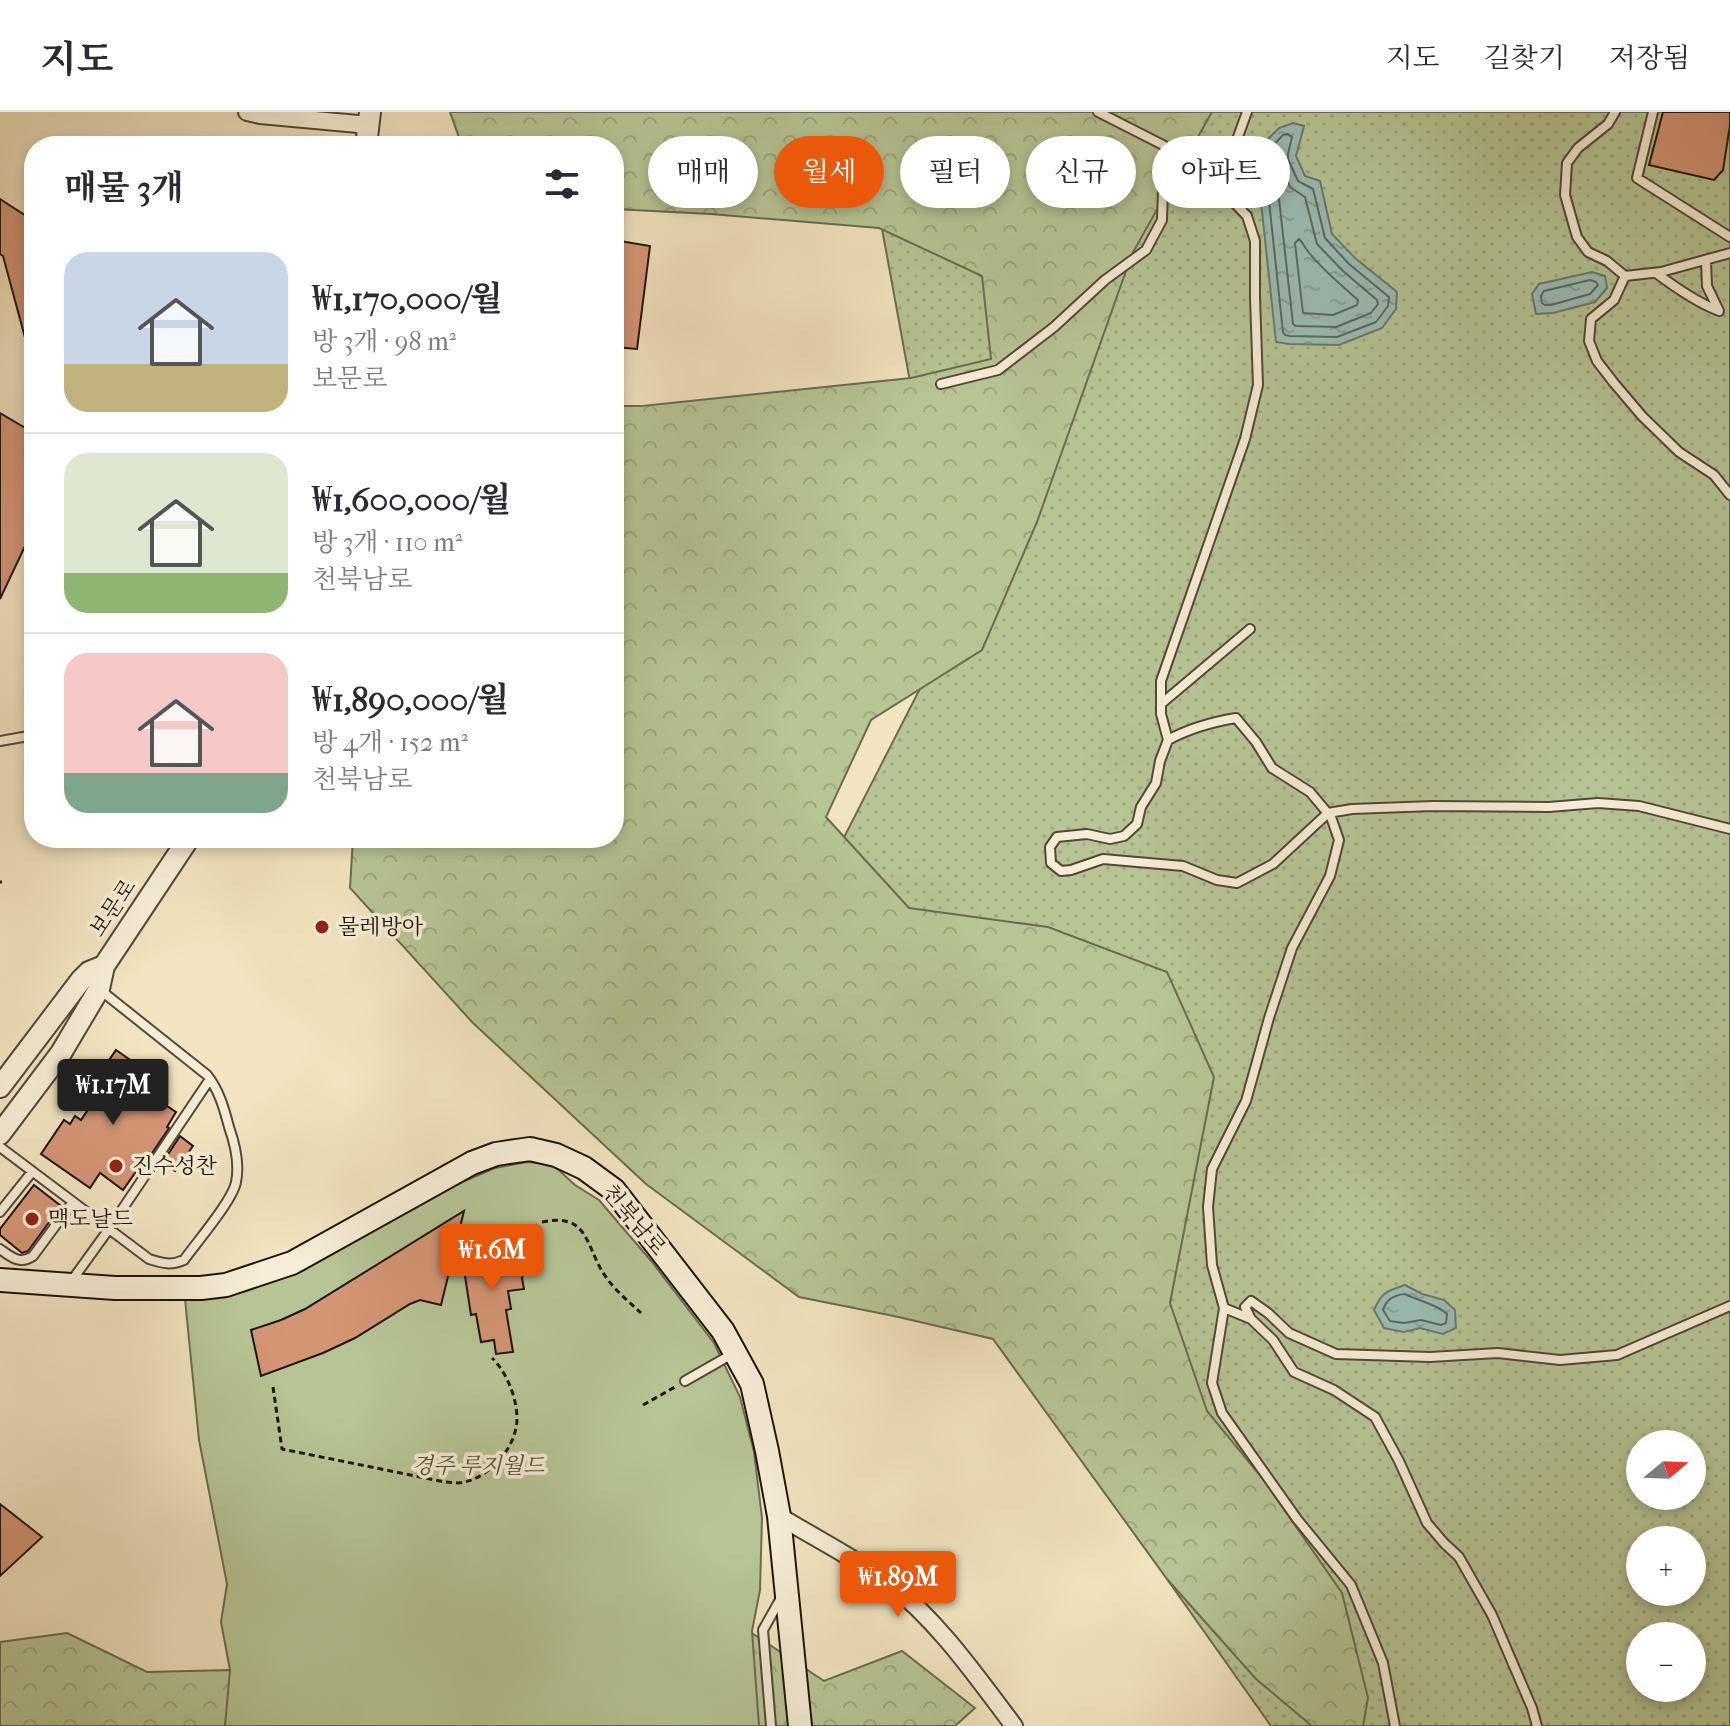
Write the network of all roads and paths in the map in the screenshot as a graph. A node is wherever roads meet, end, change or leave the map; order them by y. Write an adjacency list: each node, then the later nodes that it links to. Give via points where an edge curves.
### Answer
1 (247, 112): 6 (street)
2 (1098, 112): 7 (lane)
3 (1247, 112): 10 (lane, via 1235,145 1234,181)
4 (1615, 112): 15 (lane, via 1567,163 1565,195 1577,237 1588,252)
5 (1653, 112): 11 (lane, via 1637,178)
6 (370, 118)
7 (1152, 140)
8 (1162, 208): 18 (lane, via 1146,250 1054,327 998,370)
9 (1239, 208): 10 (lane)
10 (1242, 211): 21 (lane, via 1255,241 1258,385 1245,439 1161,681)
11 (1730, 237)
12 (1730, 253): 13 (lane)
13 (1706, 261): 14 (lane); 16 (lane, via 1707,286)
14 (1656, 273): 15 (lane); 16 (lane)
15 (1625, 276): 19 (lane, via 1614,300 1591,319 1589,341 1597,361 1642,416 1679,452 1714,475)
16 (1719, 311): 17 (lane)
17 (1730, 315)
18 (941, 384)
19 (1730, 495)
20 (1250, 629): 21 (lane)
21 (1161, 704): 23 (lane)
22 (24, 737): 24 (lane)
23 (1168, 740): 25 (lane, via 1213,721 1236,718 1272,768 1310,792); 25 (lane, via 1137,824 1124,836 1110,839 1087,834 1057,837 1050,847 1051,863 1061,871 1103,859 1183,866 1237,883 1273,864)
24 (0, 741)
25 (1328, 813): 26 (lane, via 1598,803 1639,806); 43 (lane, via 1339,840 1330,876 1292,948 1246,1101 1212,1169 1212,1265)
26 (1730, 829)
27 (181, 848): 28 (street, 보문로)
28 (104, 966): 29 (street, 보문로); 31 (street, 보문로, via 81,980)
29 (99, 989): 30 (lane); 32 (street, 보문로, via 61,1053)
30 (210, 1079): 38 (lane); 38 (lane, via 234,1142 236,1185 230,1197 184,1260 175,1264 149,1259)
31 (0, 1087)
32 (0, 1134)
33 (0, 1147): 34 (lane)
34 (32, 1172): 35 (lane); 36 (lane)
35 (73, 1202): 38 (lane); 39 (lane, via 29,1259 16,1260)
36 (0, 1212)
37 (542, 1222): 44 (path, via 566,1220 580,1227 611,1285)
38 (109, 1229): 41 (lane)
39 (0, 1249)
40 (0, 1280): 41 (main road, 천북남로)
41 (68, 1285): 46 (main road, 천북남로, via 226,1285 292,1263 472,1163 530,1149 584,1168 614,1190)
42 (1730, 1306): 45 (lane, via 1617,1355 1560,1360 1498,1353 1336,1354 1289,1333 1251,1301 1245,1307)
43 (1224, 1308): 45 (lane); 56 (lane, via 1212,1383 1222,1413 1351,1585 1383,1663)
44 (641, 1313)
45 (1251, 1319): 57 (lane, via 1294,1372 1375,1417 1427,1523 1459,1557 1492,1615)
46 (734, 1352): 48 (lane); 51 (main road, 천북남로, via 752,1384)
47 (492, 1358): 49 (path, via 509,1383 516,1432 494,1465 463,1483 282,1449)
48 (685, 1381): 50 (path)
49 (273, 1387)
50 (643, 1405)
51 (779, 1516): 52 (main road, 천북남로); 55 (street, via 890,1584 951,1644)
52 (787, 1587): 53 (lane, via 763,1630); 54 (main road, 천북남로)
53 (771, 1726)
54 (800, 1726)
55 (1014, 1726)
56 (1395, 1726)
57 (1537, 1726)

